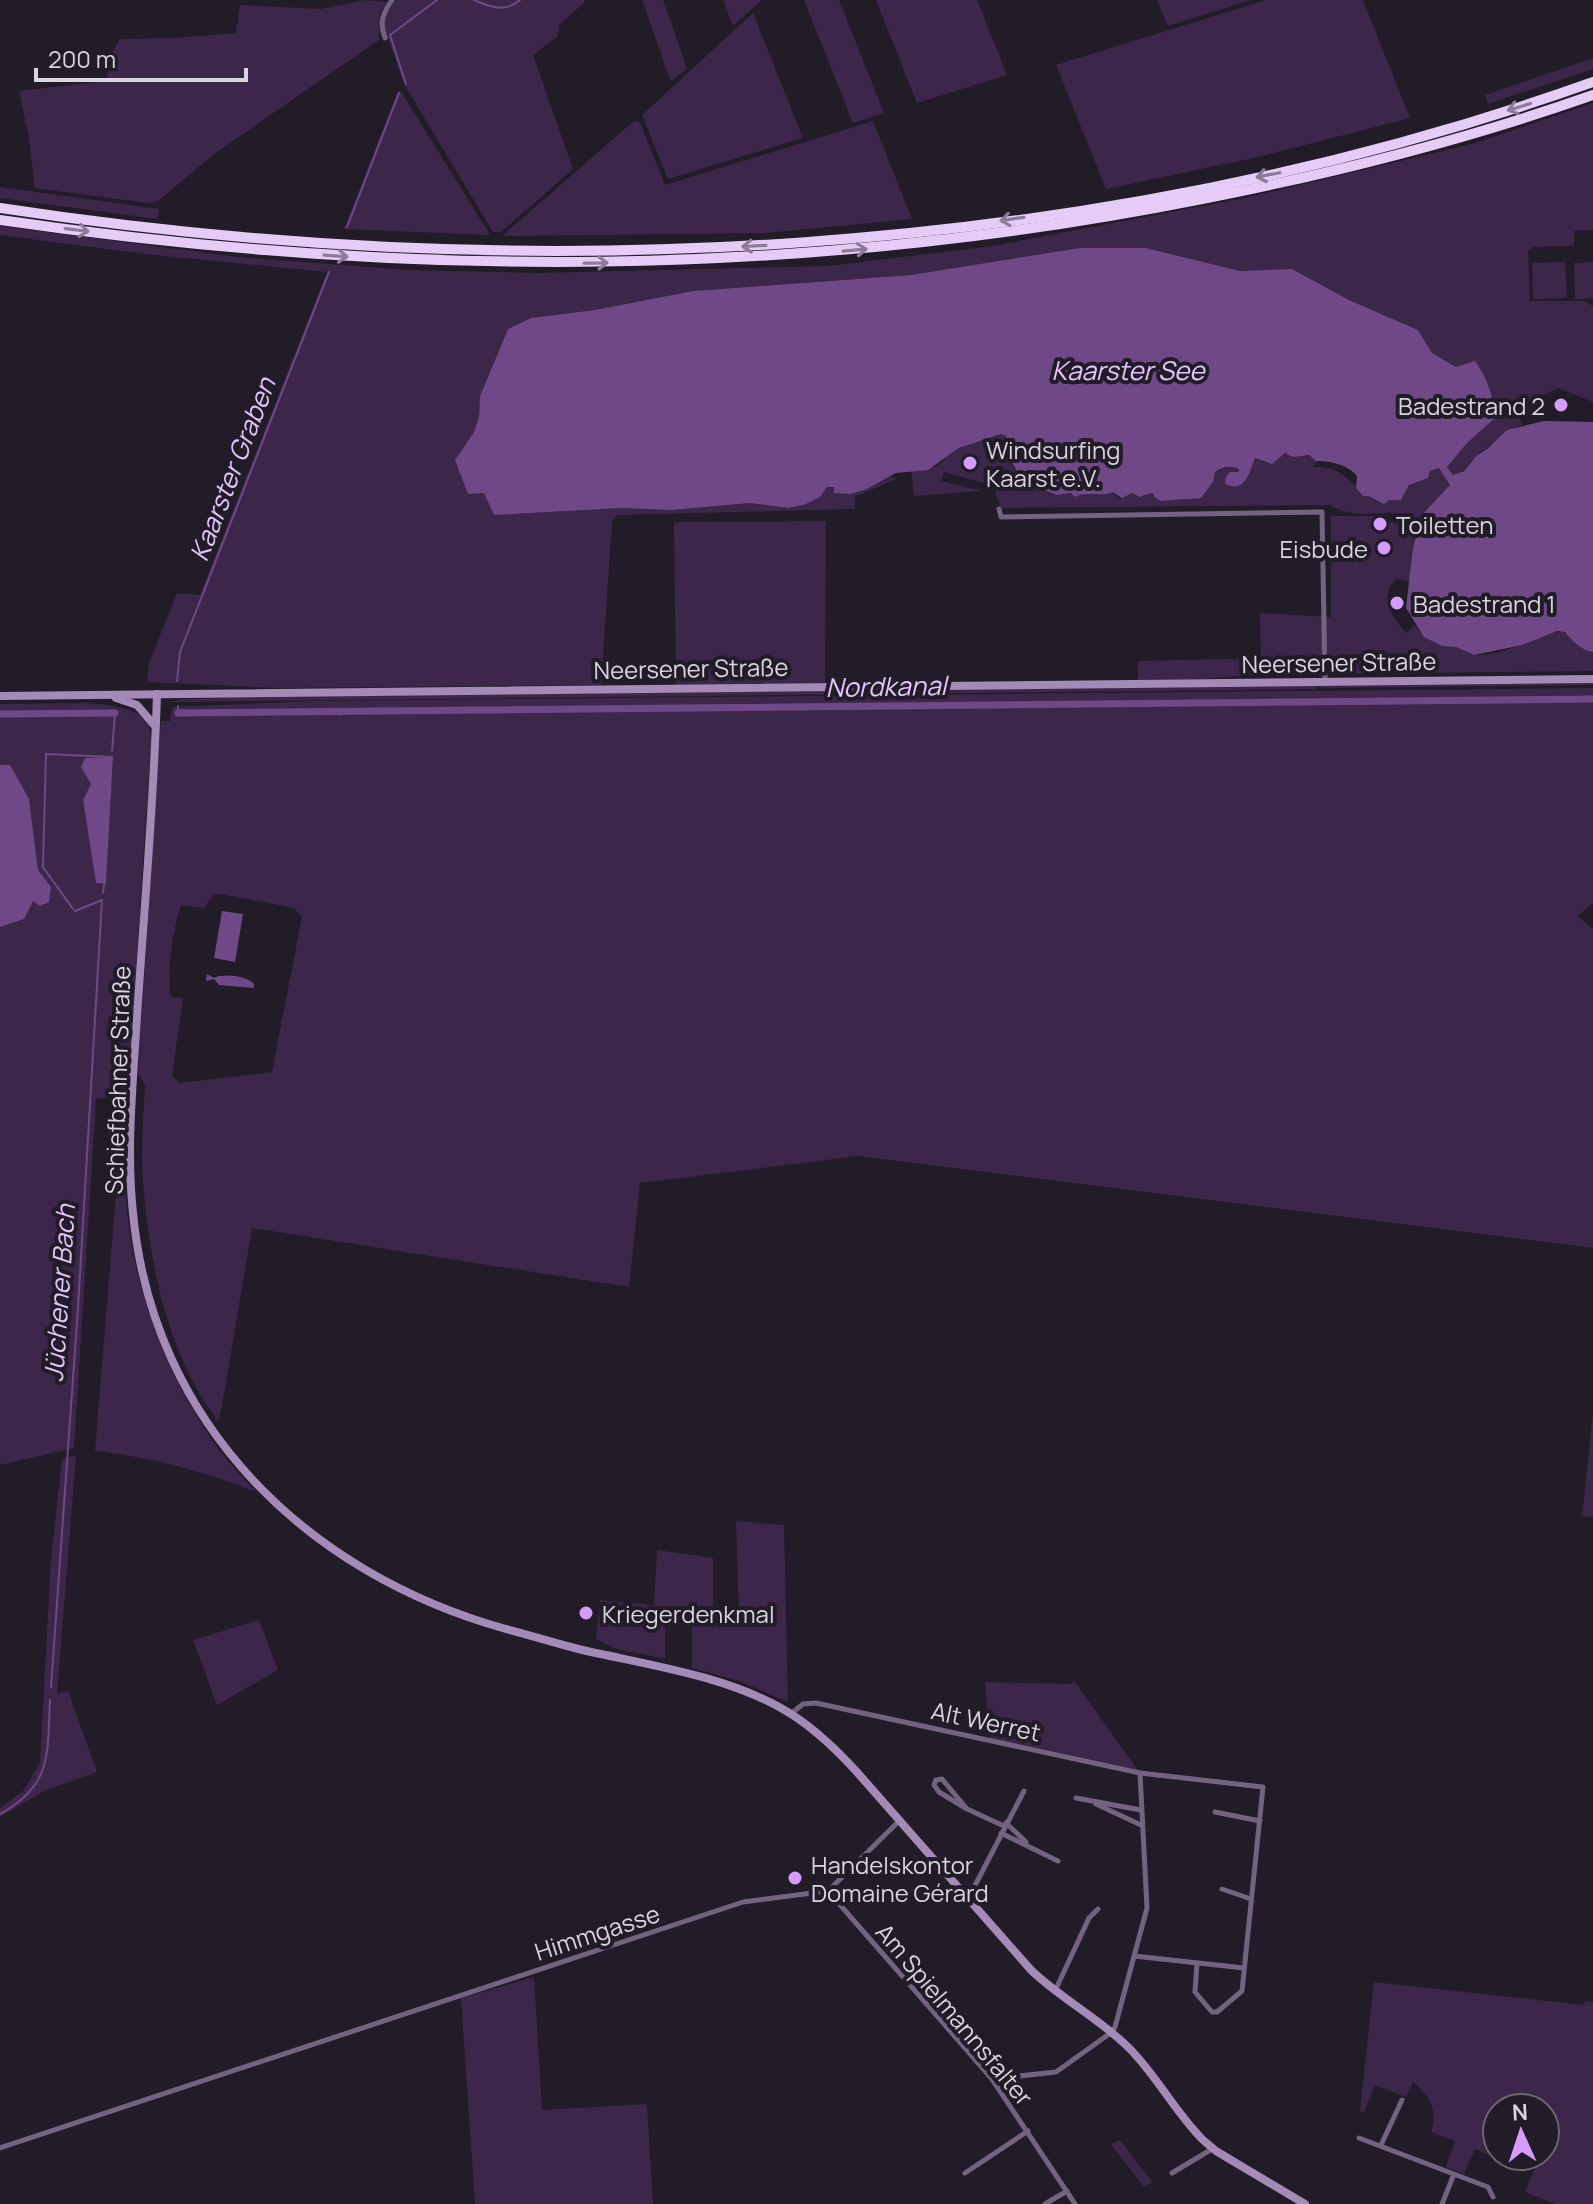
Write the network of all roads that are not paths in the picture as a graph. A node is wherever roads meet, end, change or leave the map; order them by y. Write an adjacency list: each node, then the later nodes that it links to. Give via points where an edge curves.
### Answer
1 (392, 0): 2 (street, via 380,26)
2 (385, 38)
3 (1593, 82): 5 (highway, one-way to 5, via 1382,147 1186,191 1095,209 772,245 567,251 375,246)
4 (1593, 95): 6 (highway, one-way to 4, via 376,259 564,263 771,257 926,243 1298,180 1387,159)
5 (0, 208)
6 (0, 220)
7 (999, 509): 9 (street, via 1001,517 1322,512)
8 (1593, 679): 9 (street, Neersener Straße)
9 (1325, 682): 10 (street, Neersener Straße)
10 (157, 694): 11 (street, Neersener Straße); 13 (street, Schiefbahner Straße)
11 (101, 695): 12 (street, Neersener Straße); 13 (street, via 137,705)
12 (0, 696)
13 (156, 727): 14 (street, Schiefbahner Straße, via 132,1090 131,1194 139,1260 155,1319 200,1412 262,1492 316,1539 389,1583 474,1619 715,1682)
14 (791, 1714): 15 (street, Alt Werret, via 803,1704 816,1703); 22 (street, Schiefbahner Straße, via 840,1754)
15 (1140, 1773): 20 (street); 23 (street, Alt Werret, via 1263,1787)
16 (1024, 1791): 25 (street)
17 (1076, 1798): 18 (street)
18 (1088, 1800): 20 (street); 24 (street)
19 (967, 1809): 19 (street, via 942,1779 936,1780 938,1790); 25 (street)
20 (1141, 1810): 24 (street)
21 (1215, 1812): 23 (street)
22 (900, 1821): 29 (street); 31 (street, Schiefbahner Straße)
23 (1260, 1821): 30 (street)
24 (1142, 1825): 33 (street, via 1147,1902)
25 (1004, 1827): 26 (street); 26 (street); 31 (street)
26 (1029, 1845): 27 (street)
27 (1058, 1861)
28 (1222, 1889): 30 (street)
29 (828, 1891): 38 (street, Am Spielmannsfalter); 43 (street, Himmgasse, via 749,1900)
30 (1251, 1899): 35 (street)
31 (968, 1900): 36 (street, Schiefbahner Straße)
32 (1098, 1909): 36 (street)
33 (1134, 1956): 34 (street); 37 (street)
34 (1197, 1963): 35 (street); 35 (street, via 1195,1992 1214,2013 1242,1991)
35 (1244, 1968)
36 (1055, 1992): 37 (street, Schiefbahner Straße)
37 (1112, 2032): 38 (street, via 1056,2072); 44 (street, Schiefbahner Straße)
38 (992, 2079): 40 (street, Am Spielmannsfalter)
39 (1402, 2100): 42 (street)
40 (1028, 2131): 45 (street); 48 (street, Am Spielmannsfalter)
41 (1359, 2138): 42 (street)
42 (1381, 2145): 47 (street)
43 (0, 2148)
44 (1212, 2149): 46 (street); 52 (street, Schiefbahner Straße)
45 (965, 2173)
46 (1172, 2173)
47 (1454, 2174): 49 (street, via 1488,2187); 53 (street)
48 (1067, 2191): 50 (street); 51 (street, Am Spielmannsfalter)
49 (1493, 2197)
50 (1045, 2204)
51 (1075, 2204)
52 (1305, 2204)
53 (1442, 2204)

